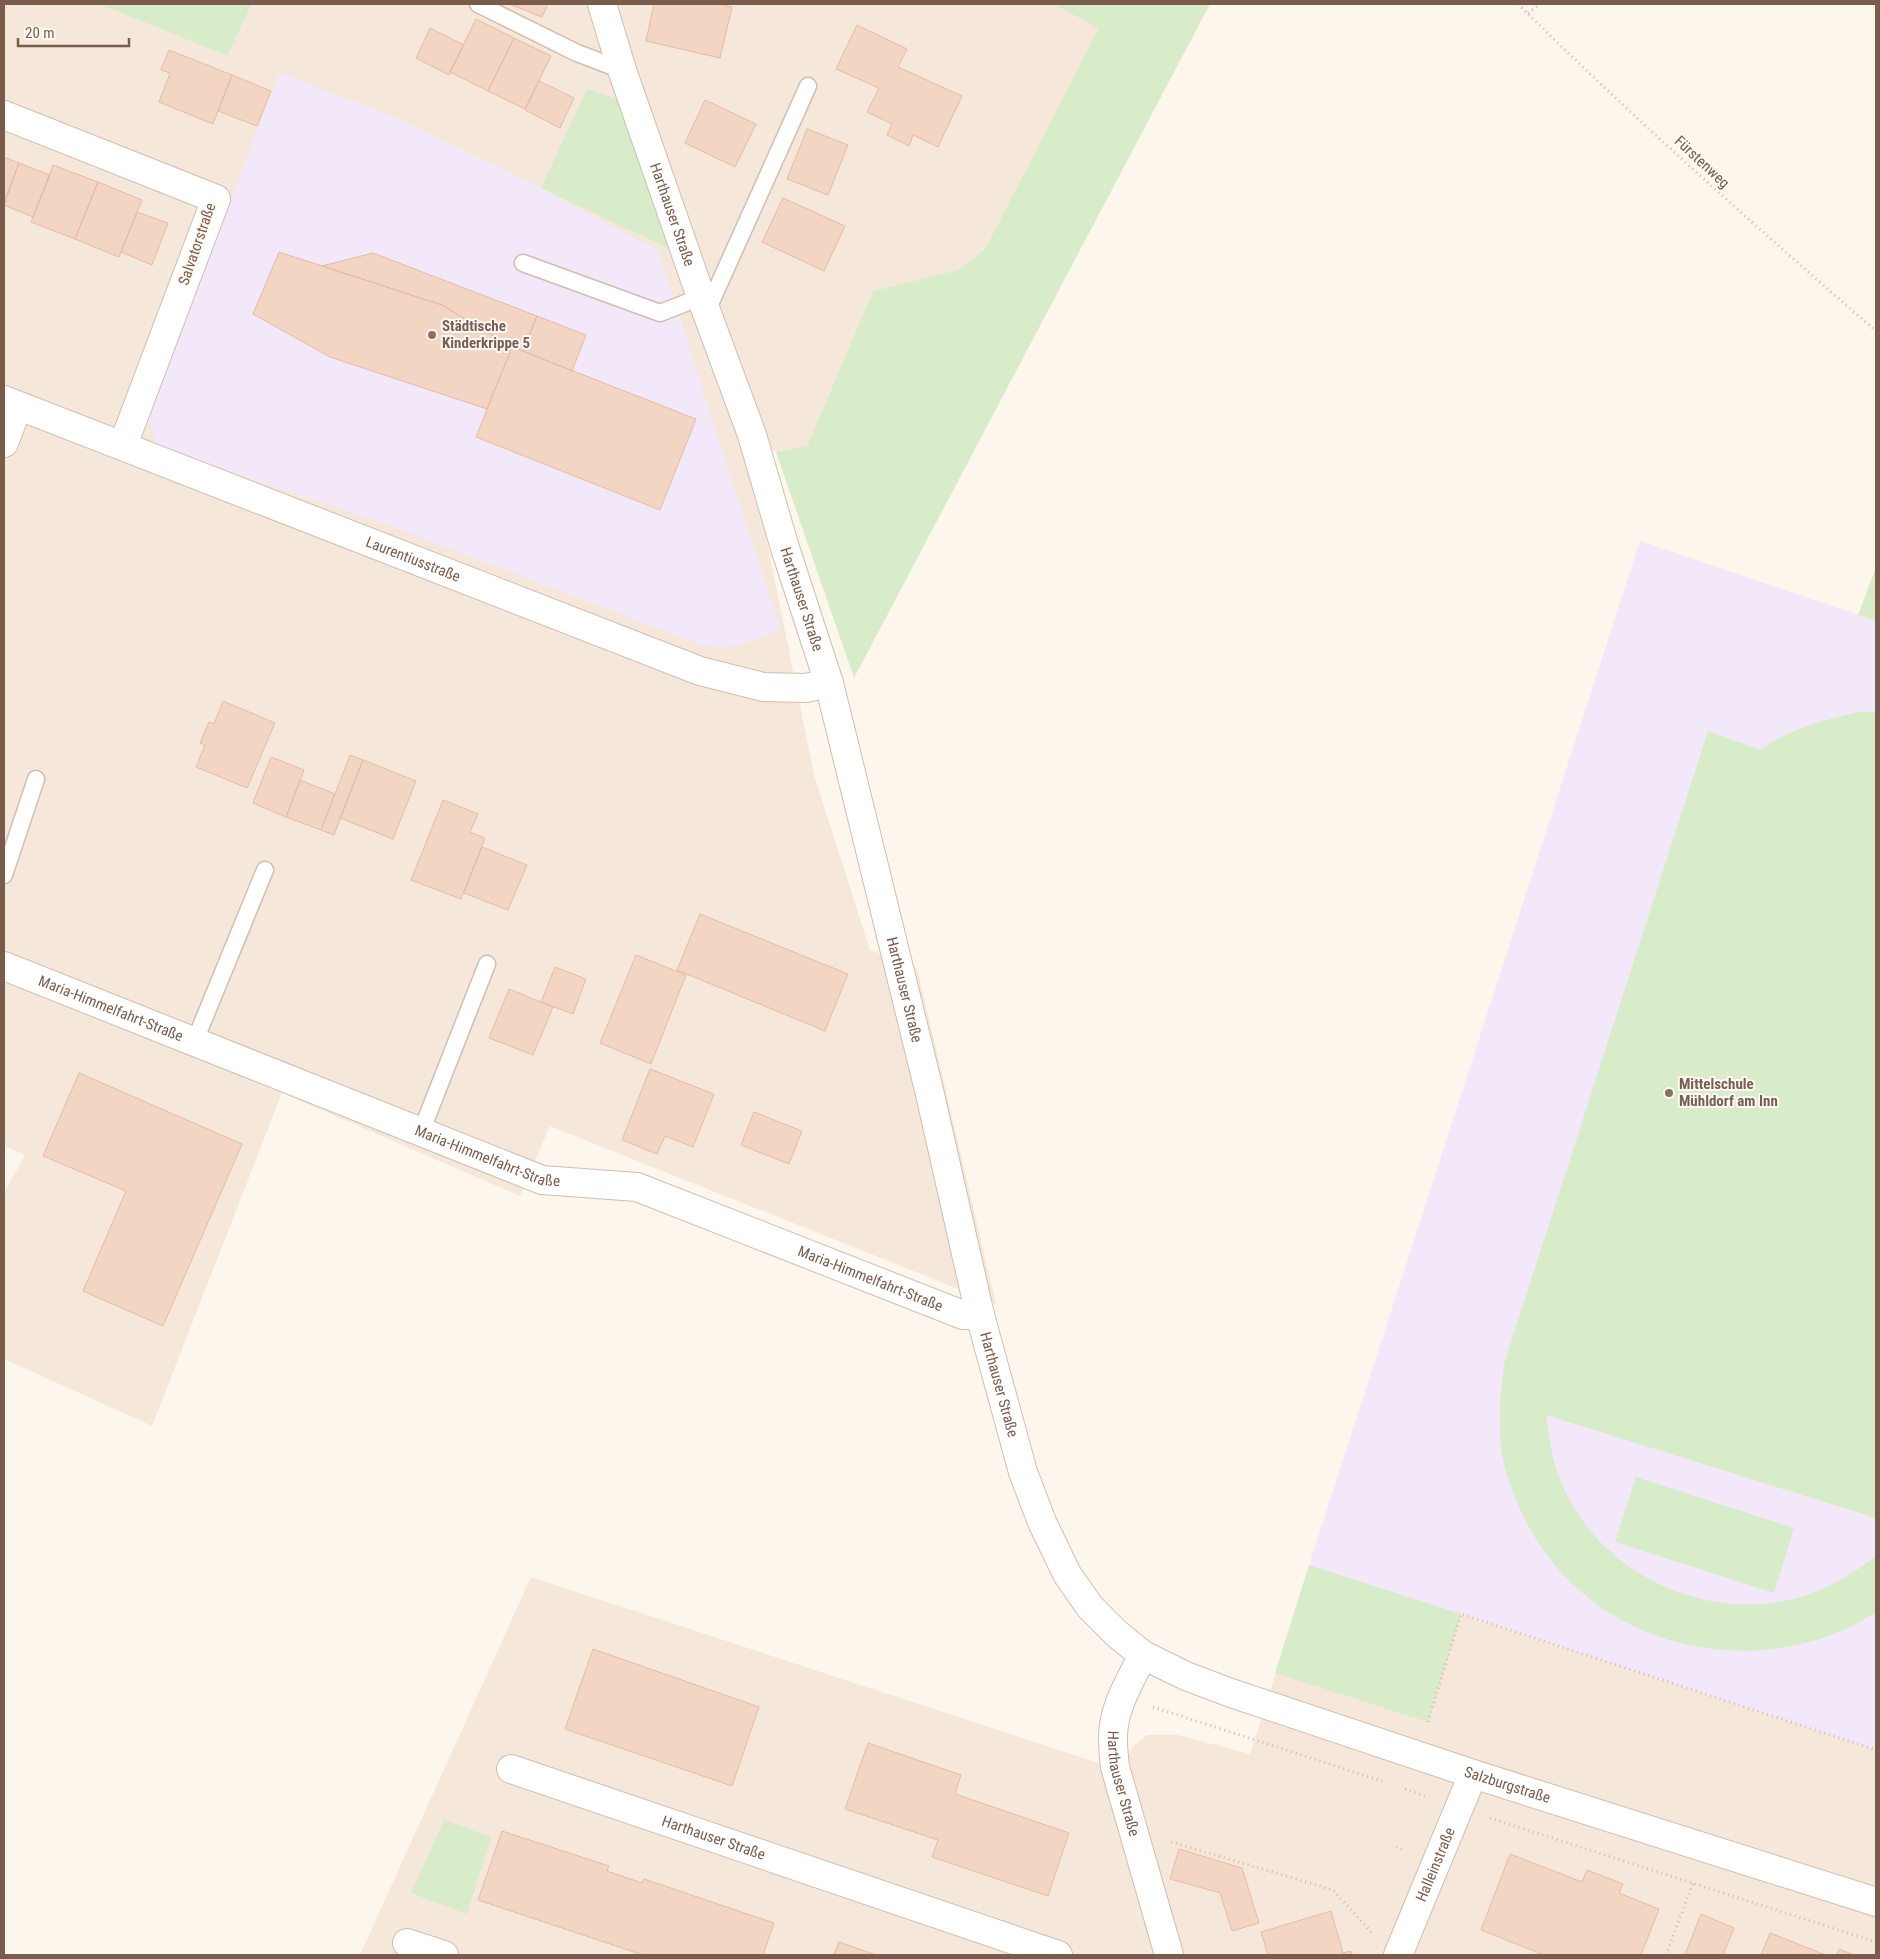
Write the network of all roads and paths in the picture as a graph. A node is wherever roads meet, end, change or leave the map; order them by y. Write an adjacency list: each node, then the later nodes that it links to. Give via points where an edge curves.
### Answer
1 (478, 4): 6 (lane, via 577,53)
2 (602, 4): 6 (street, Harthauser Straße)
3 (1518, 4): 5 (path, Fürstenweg)
4 (1540, 4): 5 (path)
5 (1528, 14): 11 (path, Fürstenweg, via 1765,235)
6 (622, 70): 10 (street, Harthauser Straße)
7 (808, 86): 10 (lane)
8 (4, 115): 14 (street, Salvatorstraße, via 216,199)
9 (523, 263): 10 (lane, via 660,313)
10 (704, 305): 15 (street, Harthauser Straße, via 752,435)
11 (1876, 331)
12 (11, 403): 13 (street); 14 (street, Laurentiusstraße)
13 (4, 443)
14 (123, 445): 15 (street, Laurentiusstraße, via 700,671 763,688 806,688)
15 (829, 683): 23 (street, Harthauser Straße, via 929,1090)
16 (36, 779): 18 (lane)
17 (265, 870): 21 (lane)
18 (4, 875)
19 (487, 964): 22 (lane)
20 (4, 966): 21 (street, Maria-Himmelfahrt-Straße)
21 (194, 1042): 22 (street, Maria-Himmelfahrt-Straße)
22 (421, 1132): 23 (street, Maria-Himmelfahrt-Straße, via 542,1180 637,1187 963,1315)
23 (980, 1315): 24 (street, Harthauser Straße, via 1023,1472 1042,1522 1067,1574 1090,1607)
24 (1142, 1655): 28 (street, Salzburgstraße, via 1231,1693); 29 (street, Harthauser Straße, via 1124,1691 1112,1738 1115,1767)
25 (1428, 1722): 26 (path, via 1461,1614)
26 (1876, 1750)
27 (511, 1769): 35 (street, Harthauser Straße)
28 (1473, 1774): 31 (street, Salzburgstraße); 33 (street, Halleinstraße)
29 (1133, 1831): 33 (path, via 1333,1890); 36 (street, Harthauser Straße)
30 (1693, 1883): 37 (path)
31 (1876, 1902)
32 (407, 1943): 34 (street)
33 (1387, 1947)
34 (444, 1955)
35 (1058, 1955)
36 (1169, 1955)
37 (1666, 1955)

